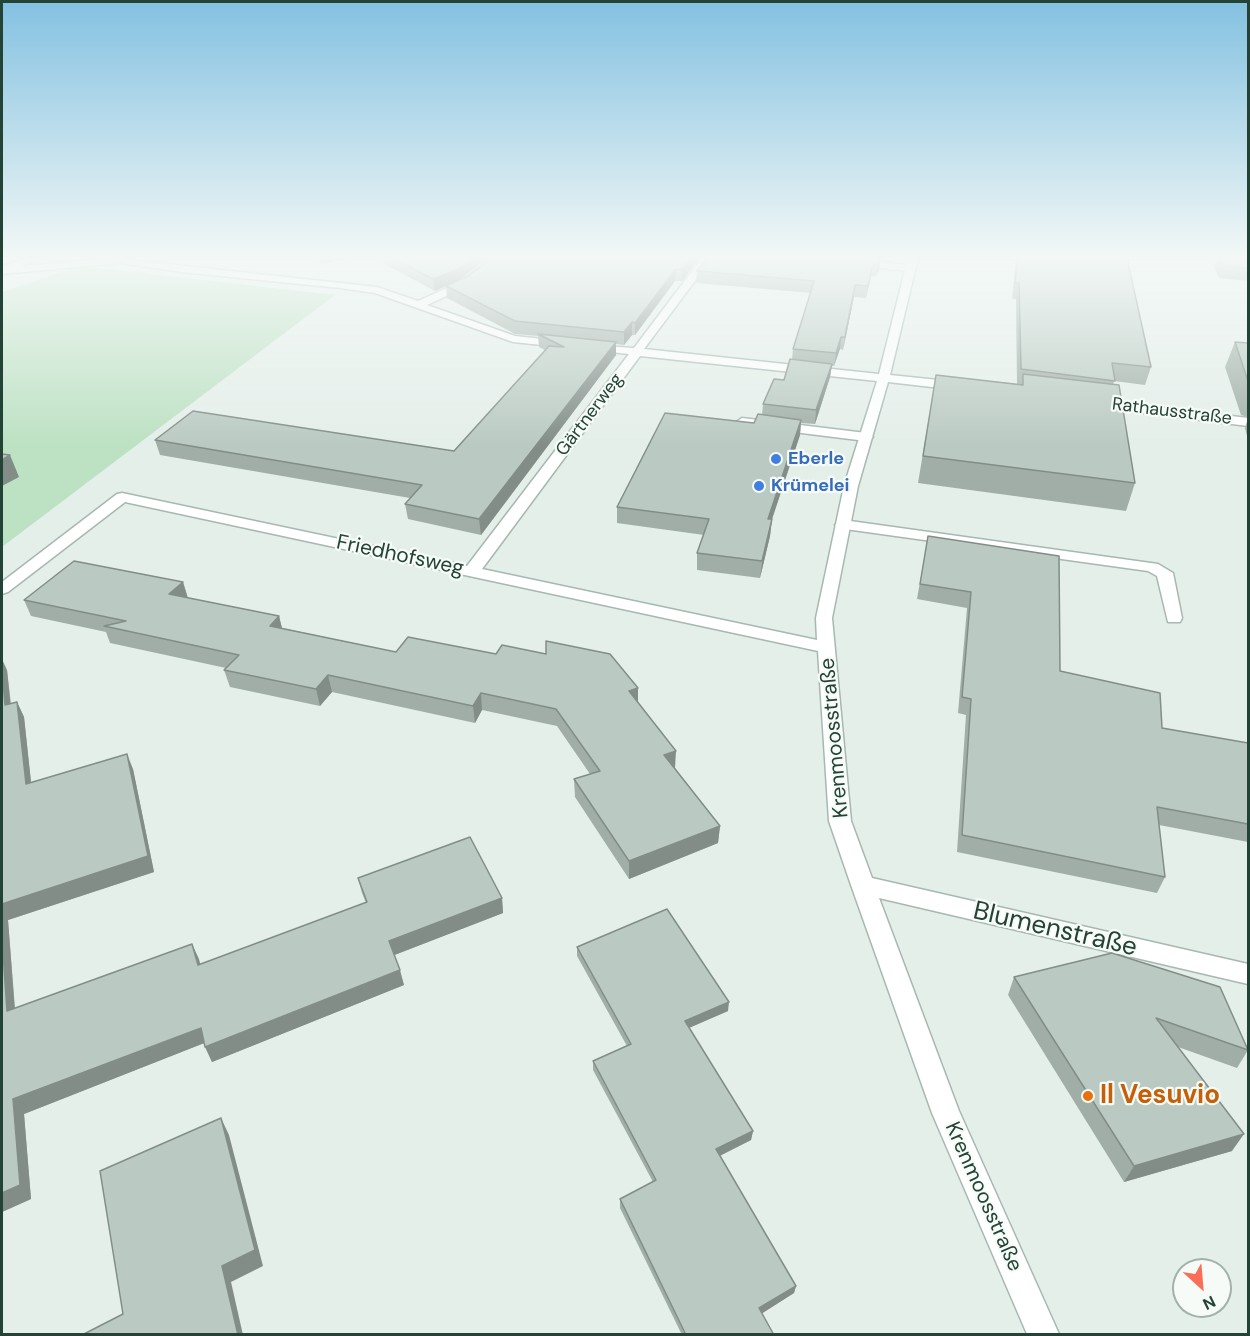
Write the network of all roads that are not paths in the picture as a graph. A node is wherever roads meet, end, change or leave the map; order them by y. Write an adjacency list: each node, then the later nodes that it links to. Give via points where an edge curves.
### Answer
1 (461, 320): 4 (street, via 513,339)
2 (661, 320): 4 (street, Gärtnerweg)
3 (897, 320): 5 (street, Krenmoosstraße)
4 (638, 352): 5 (street); 12 (street, Gärtnerweg)
5 (884, 377): 6 (street); 10 (street, Krenmoosstraße)
6 (966, 387)
7 (1085, 402): 9 (street, Rathausstraße)
8 (742, 422): 10 (street)
9 (1248, 422)
10 (866, 437): 11 (street, Krenmoosstraße)
11 (843, 525): 14 (street, via 1152,567 1165,573); 15 (street, Krenmoosstraße, via 824,618)
12 (472, 571): 13 (street, Friedhofsweg, via 122,496); 15 (street, Friedhofsweg)
13 (2, 589)
14 (1173, 618)
15 (827, 648): 16 (street, Krenmoosstraße, via 840,822)
16 (862, 885): 17 (street, Blumenstraße); 18 (street, Krenmoosstraße, via 946,1113)
17 (1248, 974)
18 (1043, 1335)

